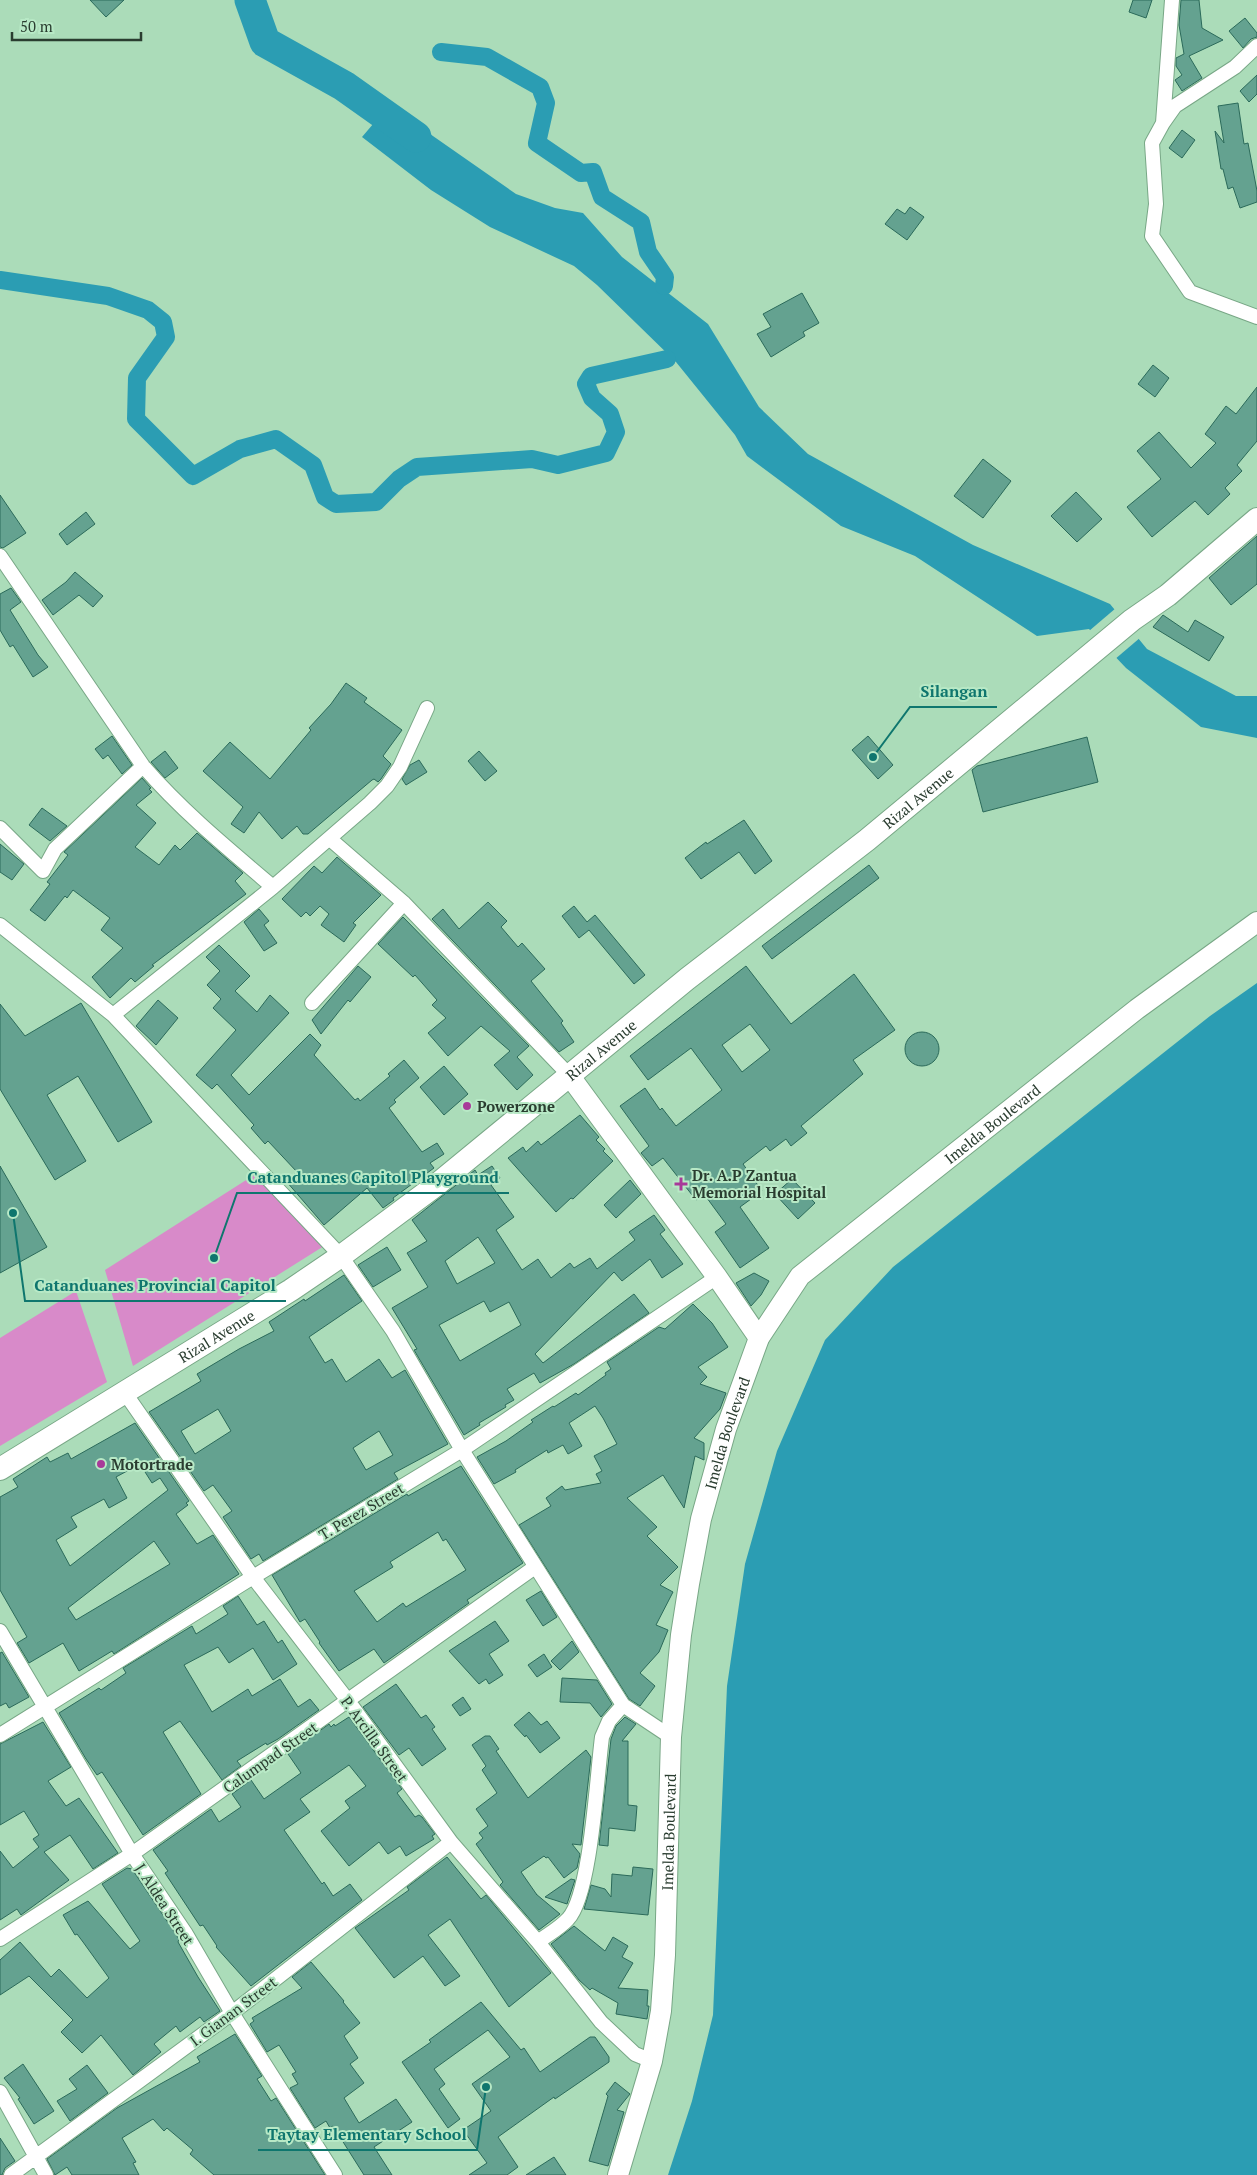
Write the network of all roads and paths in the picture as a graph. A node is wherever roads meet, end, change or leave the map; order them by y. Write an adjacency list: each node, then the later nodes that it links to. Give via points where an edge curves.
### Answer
1 (1172, 0): 3 (street)
2 (1257, 46): 3 (street, via 1235,67 1175,106)
3 (1163, 123): 4 (street, via 1152,143 1156,204 1152,236 1190,292)
4 (1257, 317)
5 (1257, 519): 17 (main road, Rizal Avenue, via 867,840)
6 (0, 556): 8 (street)
7 (428, 708): 10 (street, via 400,766 386,786)
8 (143, 766): 9 (street, via 55,849 43,871); 11 (street, via 194,821)
9 (0, 828)
10 (330, 840): 11 (street); 12 (street)
11 (272, 887): 16 (street)
12 (404, 903): 15 (street); 17 (street)
13 (1257, 922): 20 (main road, Imelda Boulevard, via 1137,1009 800,1276)
14 (0, 925): 16 (street)
15 (312, 1003)
16 (113, 1015): 18 (street)
17 (569, 1075): 18 (main road, Rizal Avenue, via 435,1186); 19 (main road)
18 (341, 1256): 21 (main road, Rizal Avenue); 22 (street, via 393,1331)
19 (717, 1277): 20 (main road); 22 (street, T. Perez Street)
20 (758, 1338): 31 (main road, Imelda Boulevard, via 726,1429 701,1519 681,1635)
21 (125, 1393): 23 (main road, Rizal Avenue); 25 (street, P. Arcilla Street)
22 (462, 1450): 24 (street); 25 (street, T. Perez Street)
23 (0, 1469)
24 (535, 1567): 27 (street, Calumpad Street); 28 (street)
25 (253, 1577): 27 (street, P. Arcilla Street); 29 (street, T. Perez Street)
26 (0, 1631): 29 (street, J. Aldea Street)
27 (349, 1702): 32 (street, P. Arcilla Street); 33 (street, Calumpad Street)
28 (623, 1706): 31 (street); 35 (street, via 609,1721 602,1736 580,1900 568,1919)
29 (44, 1708): 30 (street, T. Perez Street); 33 (street, J. Aldea Street)
30 (0, 1735)
31 (671, 1737): 37 (main road, Imelda Boulevard, via 663,1984)
32 (451, 1842): 35 (street, P. Arcilla Street); 36 (street, I. Gianan Street)
33 (132, 1854): 34 (street, Calumpad Street); 36 (street, J. Aldea Street, via 186,1934)
34 (0, 1939)
35 (538, 1942): 37 (street, P. Arcilla Street, via 619,2041 634,2054)
36 (232, 2013): 39 (street, I. Gianan Street); 42 (street, J. Aldea Street)
37 (652, 2061): 43 (main road, Imelda Boulevard)
38 (0, 2092): 39 (street)
39 (36, 2158): 40 (street, I. Gianan Street); 41 (street)
40 (11, 2175)
41 (46, 2175)
42 (335, 2175)
43 (618, 2175)

